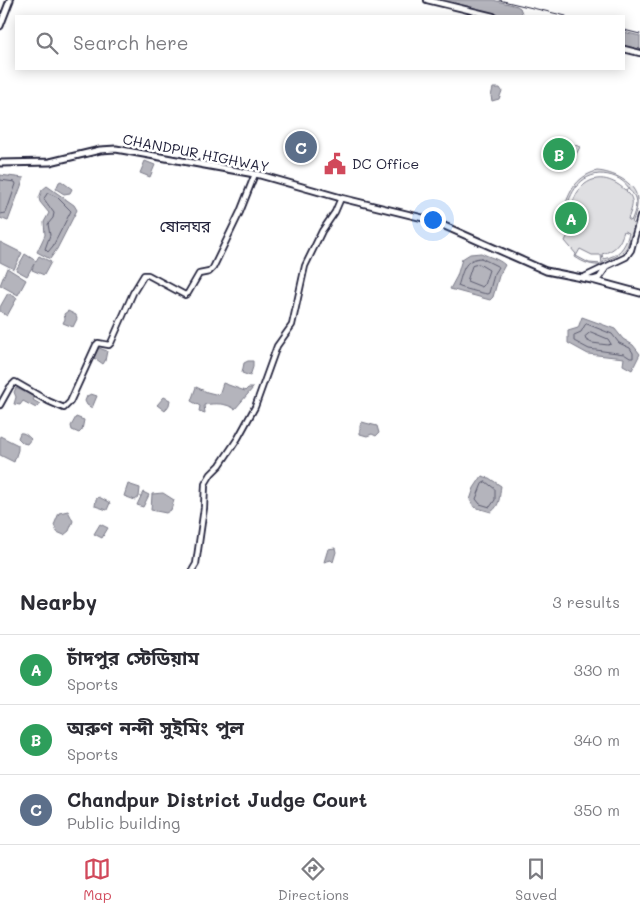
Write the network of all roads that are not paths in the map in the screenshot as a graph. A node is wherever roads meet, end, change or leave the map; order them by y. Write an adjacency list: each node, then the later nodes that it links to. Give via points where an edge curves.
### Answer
1 (10, 0): 4 (main road)
2 (427, 0): 3 (street)
3 (489, 15)
4 (0, 26)
5 (625, 49): 6 (street)
6 (640, 53)
7 (0, 163): 8 (main road, CHANDPUR HIGHWAY, via 50,162 116,149)
8 (255, 174): 9 (main road, CHANDPUR HIGHWAY); 15 (street, via 213,268 199,274 185,294 144,275 111,344 96,345 70,402 64,408 15,382)
9 (341, 198): 12 (main road, CHANDPUR HIGHWAY, via 431,220 546,271); 16 (street, via 305,266 292,325 276,346 255,407 238,438 205,484)
10 (640, 218): 11 (street, via 629,254)
11 (607, 267): 12 (street); 13 (street, via 599,278)
12 (582, 278): 13 (main road, CHANDPUR HIGHWAY)
13 (592, 280): 14 (main road, CHANDPUR HIGHWAY)
14 (640, 293)
15 (0, 405)
16 (193, 569)

